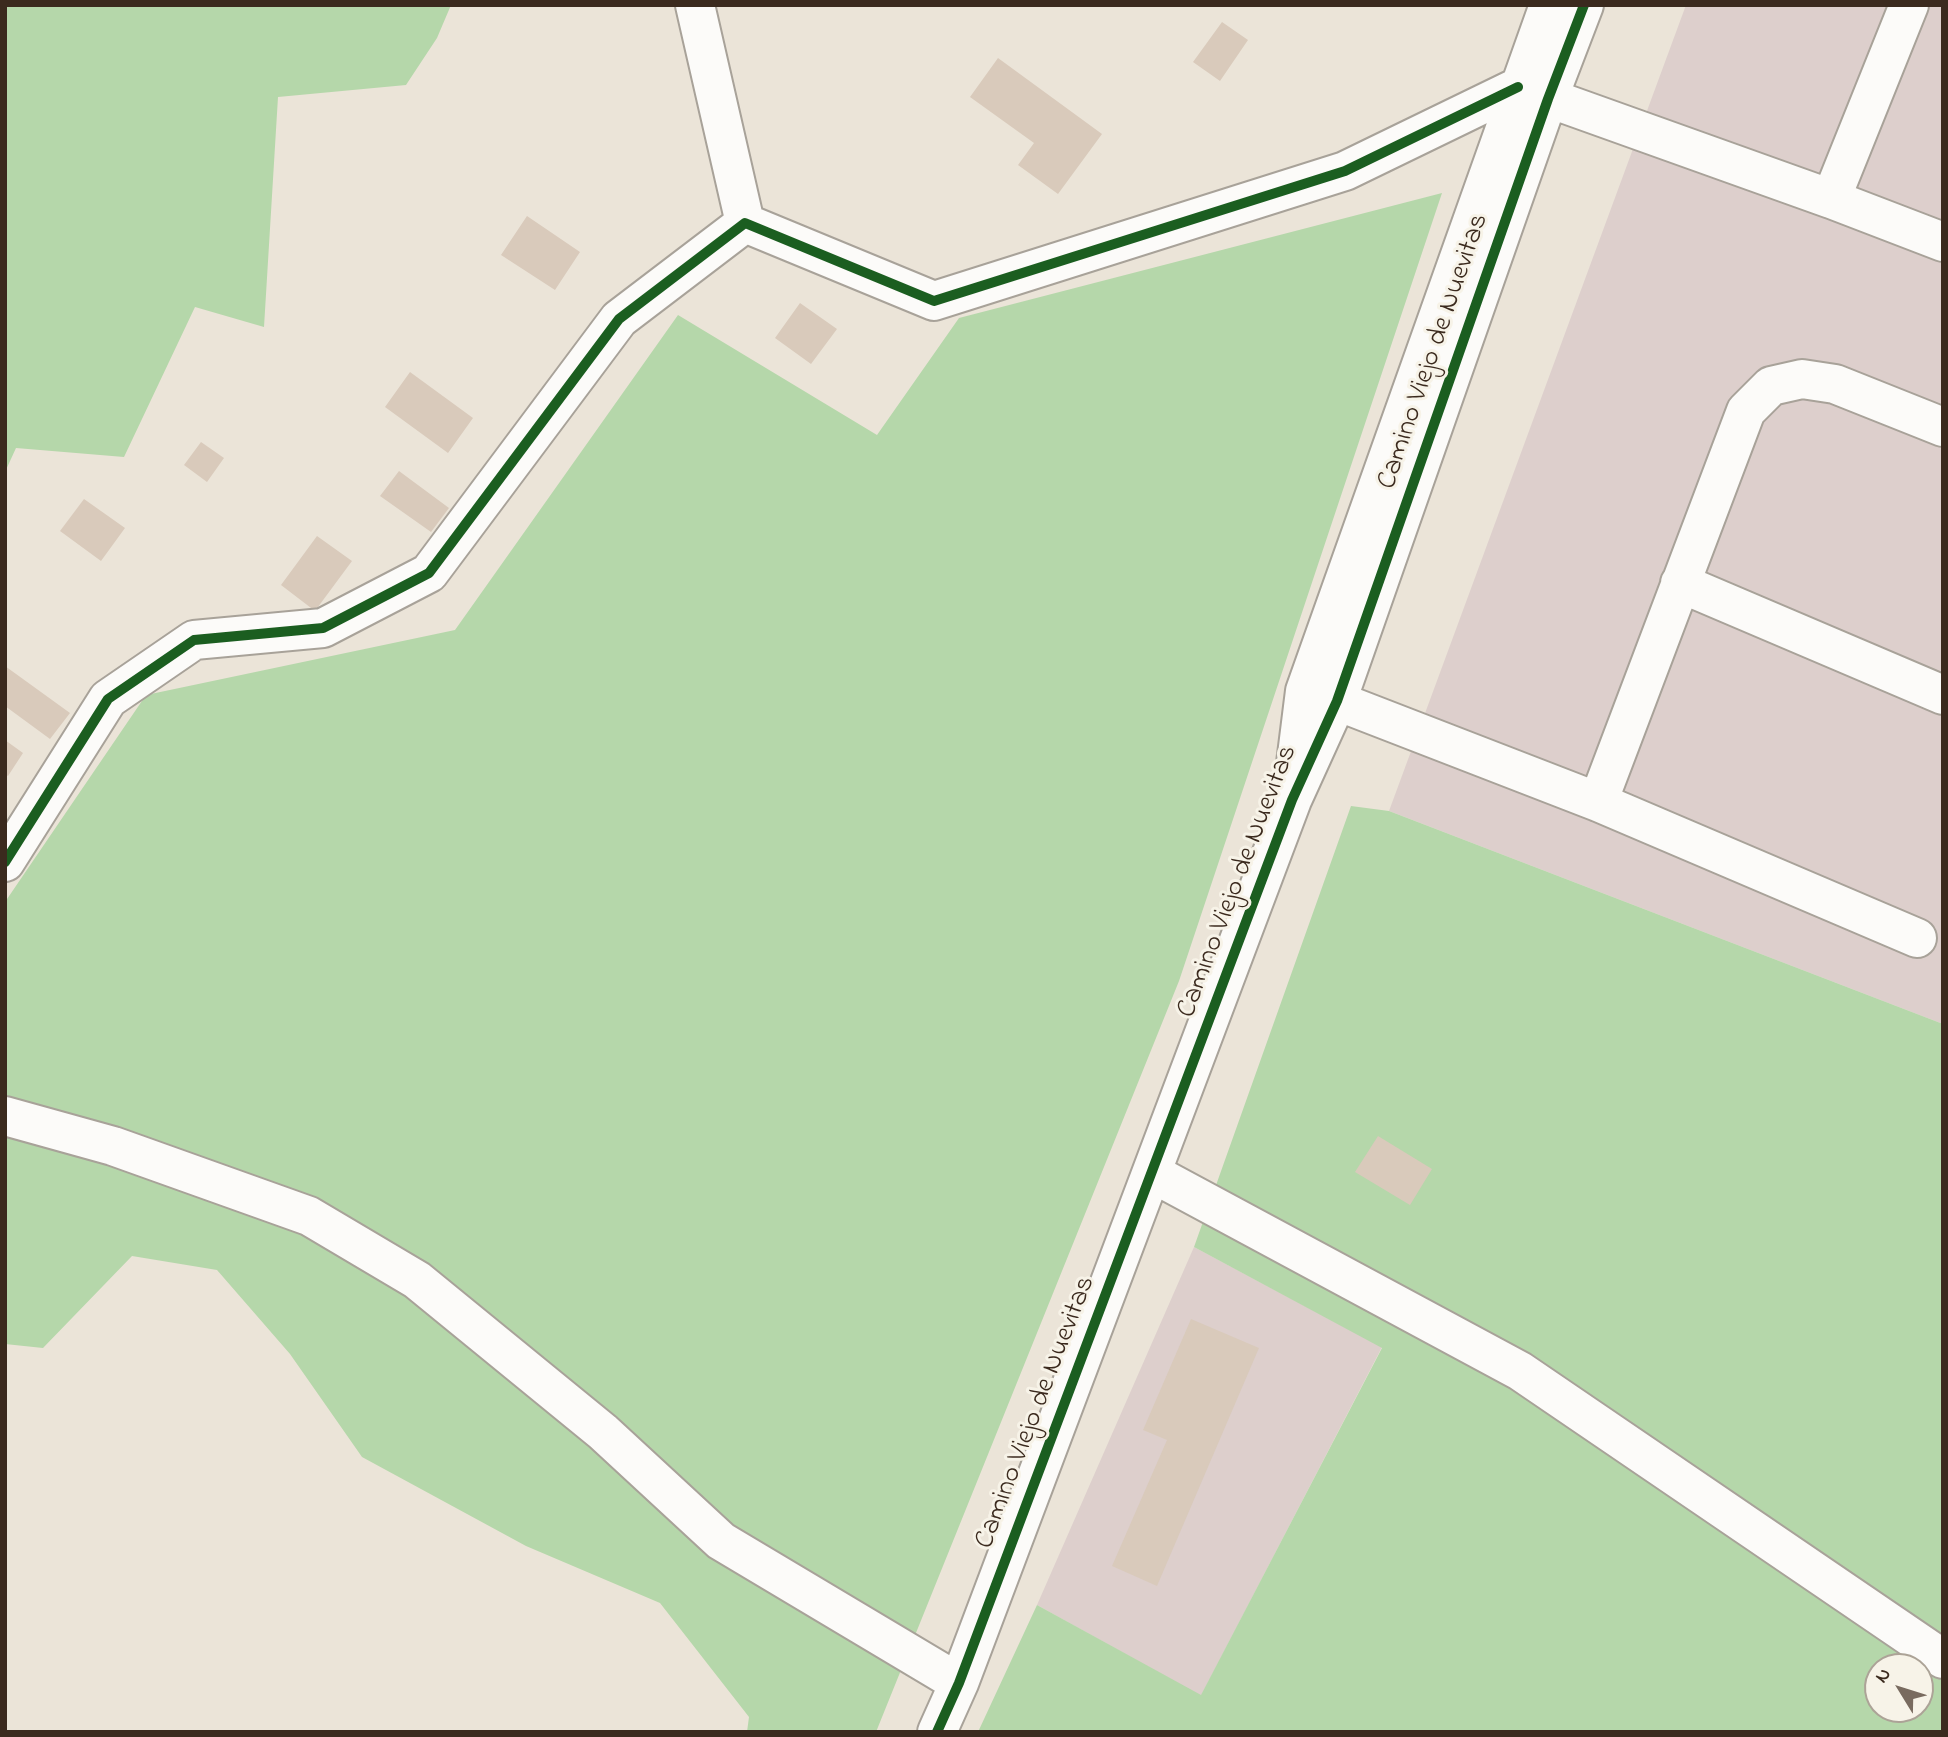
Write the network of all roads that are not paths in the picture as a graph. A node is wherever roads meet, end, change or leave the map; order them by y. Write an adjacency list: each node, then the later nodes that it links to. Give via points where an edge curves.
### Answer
1 (695, 5): 7 (street)
2 (1549, 5): 5 (street, Camino Viejo de Nuevitas)
3 (1584, 5): 5 (street, Camino Viejo de Nuevitas)
4 (1909, 5): 6 (street)
5 (1533, 93): 6 (street); 7 (street, via 1345,171 934,301); 12 (street, Camino Viejo de Nuevitas)
6 (1831, 200): 8 (street)
7 (745, 223): 14 (street, via 619,318 429,573 323,628 194,640 108,699)
8 (1943, 242)
9 (1943, 427): 10 (street, via 1835,384 1802,379 1771,386 1746,411)
10 (1680, 583): 11 (street); 13 (street)
11 (1943, 695)
12 (1321, 696): 13 (street); 17 (street, Camino Viejo de Nuevitas, via 1292,800)
13 (1598, 802): 15 (street)
14 (5, 862)
15 (1917, 938)
16 (5, 1116): 19 (street, via 113,1146 309,1216 417,1280 603,1432 721,1541)
17 (1152, 1174): 18 (street, via 1520,1371); 19 (street, Camino Viejo de Nuevitas)
18 (1943, 1658)
19 (960, 1683): 20 (street, Camino Viejo de Nuevitas)
20 (937, 1732)

